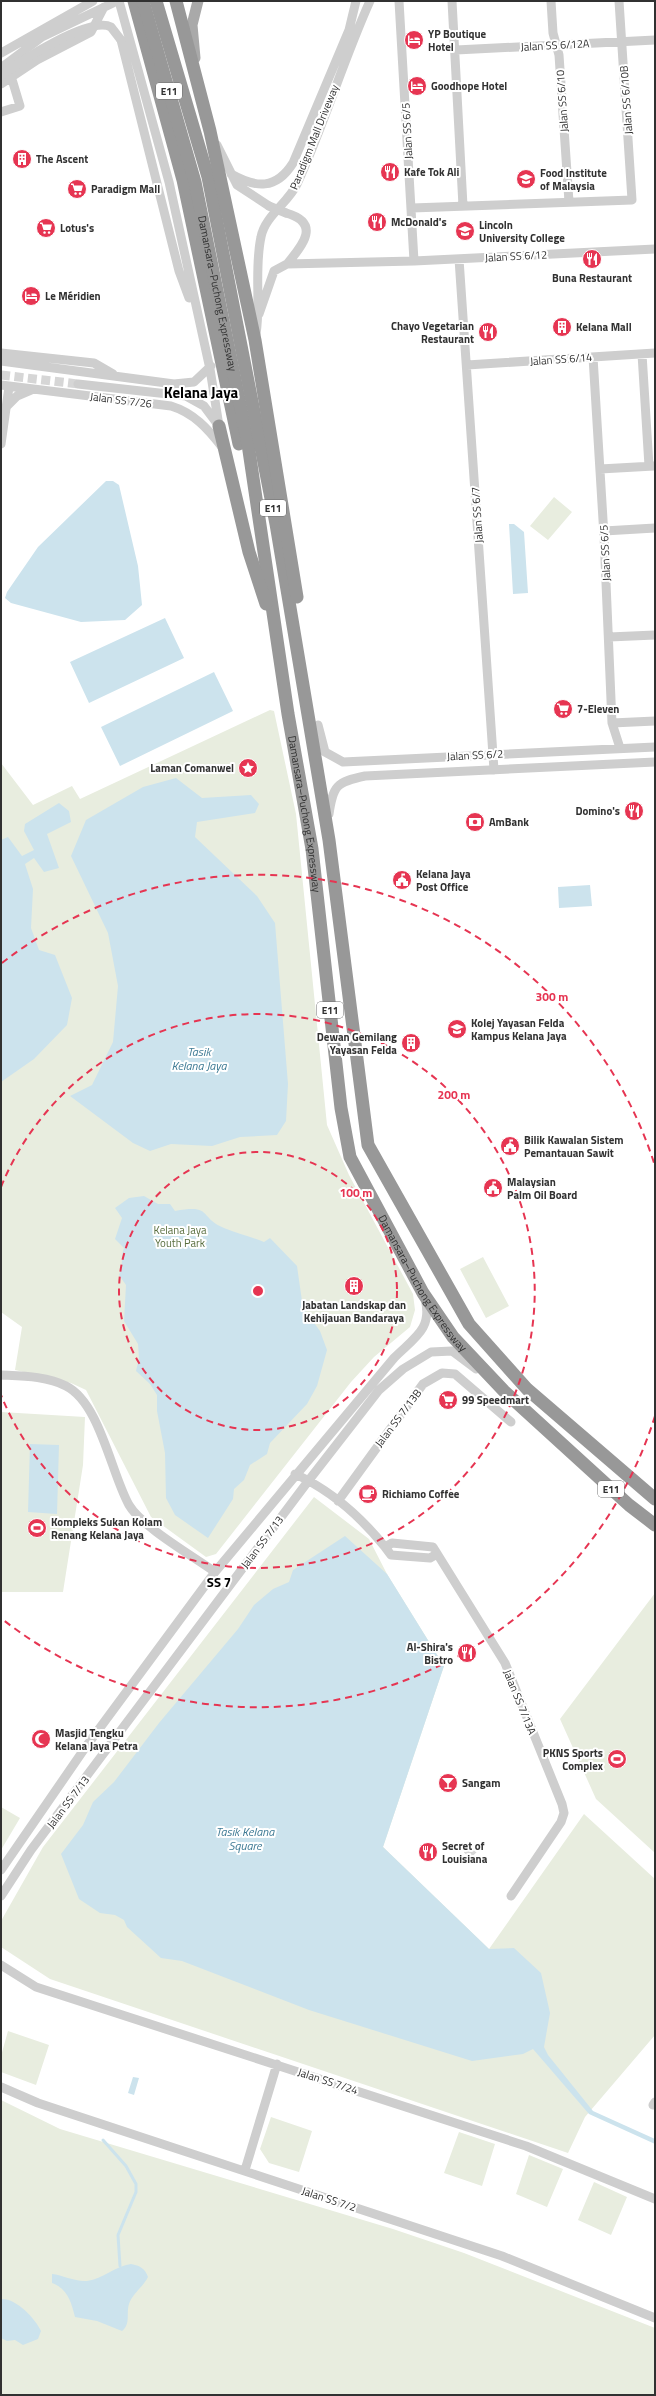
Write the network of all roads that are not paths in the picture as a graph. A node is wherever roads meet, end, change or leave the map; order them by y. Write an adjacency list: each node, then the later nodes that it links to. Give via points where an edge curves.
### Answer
1 (134, 1): 40 (highway, via 183,180)
2 (143, 1): 61 (highway, Damansara–Puchong Expressway / E11, via 195,182 248,444)
3 (156, 1): 74 (highway, Damansara–Puchong Expressway / E11, via 208,178 276,524)
4 (176, 1): 25 (highway)
5 (198, 1): 25 (main road, via 192,25)
6 (356, 1): 29 (street, Paradigm Mall Driveway, via 349,30 293,163 286,174 274,182 262,185 246,182)
7 (370, 1): 37 (street, Paradigm Mall Driveway, via 296,186 267,223 261,236)
8 (399, 1): 32 (street, Jalan SS 6/5)
9 (452, 1): 19 (street)
10 (551, 1): 18 (street, Jalan SS 6/10)
11 (619, 1): 17 (street, Jalan SS 6/10B)
12 (89, 2): 20 (street)
13 (116, 2): 14 (street); 26 (street)
14 (102, 4): 21 (street, via 42,38); 23 (street, via 91,32)
15 (121, 40): 22 (street, bridge, via 111,27 94,25 53,43); 26 (street); 38 (street, via 179,271)
16 (655, 40): 17 (street, Jalan SS 6/12A)
17 (622, 41): 18 (street, Jalan SS 6/12A); 30 (street, Jalan SS 6/10B, via 632,200)
18 (556, 45): 19 (street, Jalan SS 6/12A); 30 (street, Jalan SS 6/10, via 559,55)
19 (456, 50): 31 (street)
20 (1, 53)
21 (1, 68)
22 (1, 76)
23 (11, 76): 24 (street); 27 (street, via 20,106)
24 (1, 84)
25 (198, 86): 28 (highway)
26 (144, 91): 38 (street, via 169,182)
27 (1, 112)
28 (210, 132): 29 (street); 39 (highway)
29 (231, 174): 36 (street, bridge, via 237,185 269,206 302,220 307,228 307,235 301,247)
30 (569, 202): 31 (street)
31 (463, 206): 32 (street)
32 (412, 208): 35 (street, Jalan SS 6/5)
33 (655, 249): 34 (street, Jalan SS 6/12)
34 (459, 259): 35 (street, Jalan SS 6/12); 46 (street, Jalan SS 6/7)
35 (414, 261): 36 (street, Jalan SS 6/12)
36 (287, 264): 37 (street, via 274,271)
37 (259, 314): 39 (street, Paradigm Mall Driveway)
38 (201, 331): 47 (street)
39 (255, 340): 67 (highway)
40 (218, 350): 47 (street, Jalan SS 7/26); 61 (highway)
41 (1, 353): 48 (street, via 94,363)
42 (655, 353): 43 (street, Jalan SS 6/14)
43 (642, 354): 44 (street, Jalan SS 6/14); 57 (street)
44 (593, 357): 46 (street, Jalan SS 6/14); 58 (street, Jalan SS 6/5)
45 (1, 361): 48 (street, Jalan SS 7/26)
46 (467, 365): 70 (street, Jalan SS 6/7)
47 (210, 368): 48 (street, Jalan SS 7/26, via 198,380 189,384); 54 (street)
48 (117, 376)
49 (78, 384): 54 (street, via 186,396 204,406)
50 (4, 385): 51 (street, Jalan SS 7/26); 53 (street)
51 (33, 390): 53 (street, via 17,396); 56 (street, Jalan SS 7/26, via 178,408 197,419)
52 (1, 395): 53 (street)
53 (6, 408): 55 (street)
54 (219, 426): 56 (highway)
55 (1, 444)
56 (224, 450): 64 (highway, via 249,552)
57 (652, 466): 58 (street)
58 (600, 469): 60 (street, Jalan SS 6/5)
59 (655, 528): 60 (street)
60 (604, 531): 63 (street, Jalan SS 6/5)
61 (269, 585): 64 (highway, Damansara–Puchong Expressway / E11)
62 (655, 635): 63 (street)
63 (609, 637): 66 (street, Jalan SS 6/5)
64 (279, 652): 75 (highway, Damansara–Puchong Expressway / E11, via 312,849 345,1135 350,1157)
65 (655, 720): 66 (street)
66 (612, 723): 69 (street, Jalan SS 6/5)
67 (318, 725): 70 (street, Jalan SS 6/2, via 326,752 343,762); 73 (highway)
68 (655, 747): 69 (street, Jalan SS 6/2)
69 (620, 748): 70 (street, Jalan SS 6/2)
70 (493, 755): 72 (street, Jalan SS 6/7)
71 (655, 762): 72 (street, Jalan SS 6/2)
72 (494, 770): 73 (street, Jalan SS 6/2, via 365,776 336,787 332,793)
73 (329, 814): 74 (highway)
74 (329, 840): 81 (highway, Damansara–Puchong Expressway / E11, via 368,1145 430,1258 474,1330 527,1389)
75 (423, 1293): 77 (highway, Damansara–Puchong Expressway / E11, via 453,1337); 79 (street, Jalan SS 7/13, via 428,1320 424,1327 394,1358)
76 (1, 1374): 84 (street, via 54,1381 67,1386 78,1396 88,1407 133,1509 140,1518)
77 (504, 1391): 80 (street, Jalan SS 7/13, via 452,1352 438,1350 425,1354 379,1390); 83 (highway, Damansara–Puchong Expressway / E11, via 629,1505)
78 (511, 1422): 82 (street, Jalan SS 7/13B, via 455,1374 442,1373 423,1384 413,1396)
79 (295, 1474): 80 (street, Jalan SS 7/13A); 84 (street, Jalan SS 7/13)
80 (309, 1480): 82 (street, Jalan SS 7/13A); 86 (street, Jalan SS 7/13, via 36,1844)
81 (655, 1499)
82 (338, 1501): 87 (street, Jalan SS 7/13A, via 366,1523 391,1555 430,1558 437,1554 505,1663 564,1813 561,1822)
83 (655, 1525)
84 (215, 1572): 85 (street, Jalan SS 7/13, via 86,1748)
85 (1, 1870)
86 (1, 1896)
87 (511, 1896)
88 (1, 1965): 89 (street, Jalan SS 7/24, via 36,1987)
89 (277, 2064): 91 (street); 92 (street, Jalan SS 7/24, via 526,2146)
90 (1, 2087): 91 (street, Jalan SS 7/2, via 38,2103)
91 (245, 2170): 93 (street, Jalan SS 7/2, via 502,2256)
92 (655, 2200)
93 (655, 2318)

